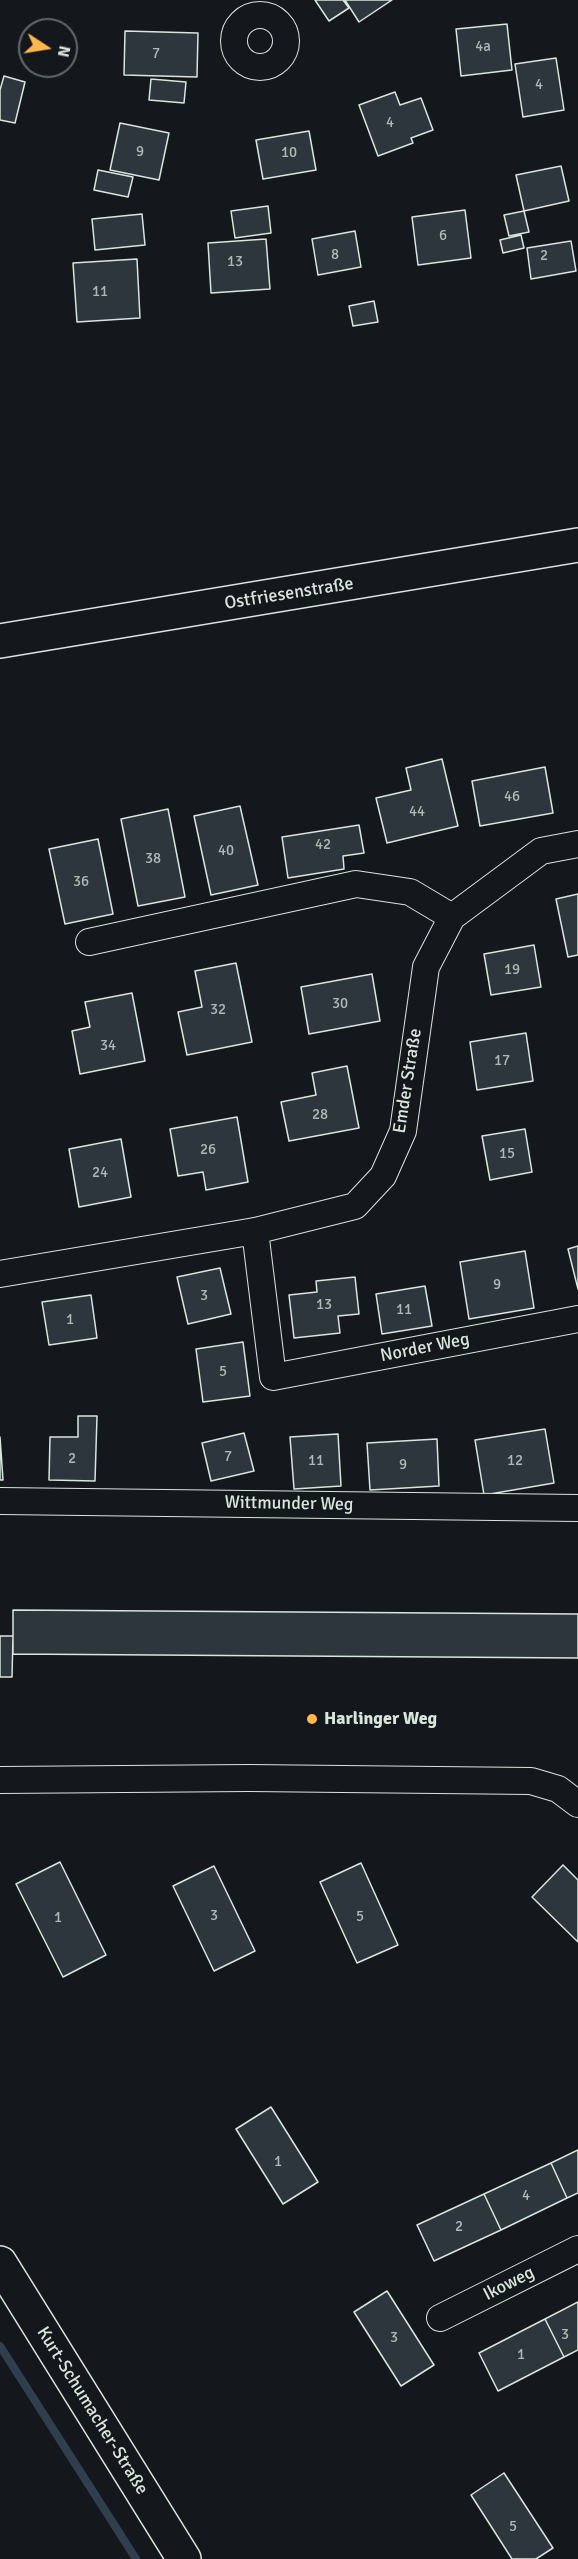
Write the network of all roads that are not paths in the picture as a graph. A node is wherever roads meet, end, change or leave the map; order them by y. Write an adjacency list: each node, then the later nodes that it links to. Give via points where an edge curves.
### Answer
1 (578, 545): 2 (main road, Ostfriesenstraße)
2 (0, 641)
3 (578, 844): 4 (street, Emder Straße, via 541,851)
4 (452, 917): 5 (street, via 410,892 356,884); 6 (street, Emder Straße, via 426,967 403,1131 383,1176 355,1206)
5 (89, 942)
6 (255, 1231): 7 (street, Emder Straße); 8 (street, Norder Weg, via 273,1377)
7 (0, 1274)
8 (578, 1319)
9 (0, 1501): 10 (street, Wittmunder Weg)
10 (578, 1508)
11 (0, 1780): 12 (street, via 531,1781 558,1789)
12 (577, 1801)
13 (578, 2249): 15 (street, Ikoweg)
14 (0, 2263): 16 (main road, Kurt-Schumacher-Straße)
15 (440, 2318)
16 (184, 2559)

